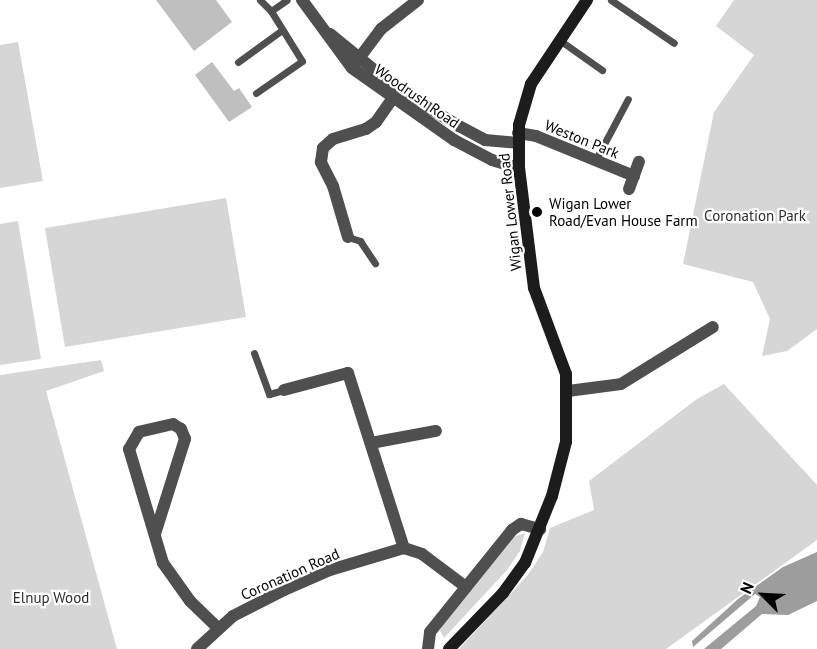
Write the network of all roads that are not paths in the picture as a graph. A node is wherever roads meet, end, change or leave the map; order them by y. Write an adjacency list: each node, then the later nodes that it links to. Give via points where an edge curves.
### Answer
1 (260, 0): 7 (lane)
2 (287, 0): 7 (lane)
3 (302, 0): 12 (street, Woodrush Road)
4 (418, 0): 12 (street, via 381,29)
5 (587, 0): 9 (main road, Wigan Lower Road)
6 (611, 0): 10 (lane)
7 (271, 11): 8 (lane)
8 (282, 30): 11 (lane); 14 (lane, via 302,61)
9 (558, 39): 13 (lane); 17 (main road, Wigan Lower Road, via 526,95)
10 (674, 43)
11 (238, 63)
12 (355, 63): 15 (street, Woodrush Road)
13 (602, 70)
14 (256, 93)
15 (395, 94): 17 (street, Woodrush Road, via 485,140); 20 (street, Woodrush Road, via 454,140 492,160); 23 (street, via 366,129 333,139 323,148 321,162 337,222)
16 (627, 99): 18 (lane)
17 (518, 138): 18 (street, Weston Park, via 536,136); 20 (main road, Wigan Lower Road)
18 (595, 160): 21 (street, Weston Park)
19 (639, 162): 21 (street, Weston Park)
20 (519, 168): 28 (main road, Wigan Lower Road, via 534,288 561,359)
21 (634, 176): 22 (street, Weston Park)
22 (628, 189)
23 (348, 237): 24 (lane, via 360,241)
24 (375, 262)
25 (696, 322): 28 (street, via 708,330 621,384)
26 (254, 353): 27 (lane, via 269,394)
27 (284, 390): 30 (street, via 348,373)
28 (568, 391): 31 (main road, Wigan Lower Road, via 566,442)
29 (436, 431): 30 (street)
30 (371, 443): 33 (street)
31 (540, 529): 34 (street, via 516,526); 38 (main road, Wigan Lower Road, via 517,576)
32 (155, 534): 32 (street, via 130,445 139,432 173,424 182,429 185,439); 35 (street, via 171,577)
33 (404, 548): 34 (street, via 422,554); 35 (street, Coronation Road, via 330,570)
34 (466, 587): 37 (street, via 429,632)
35 (217, 627): 36 (street, Coronation Road)
36 (197, 649)
37 (428, 649)
38 (449, 649)

